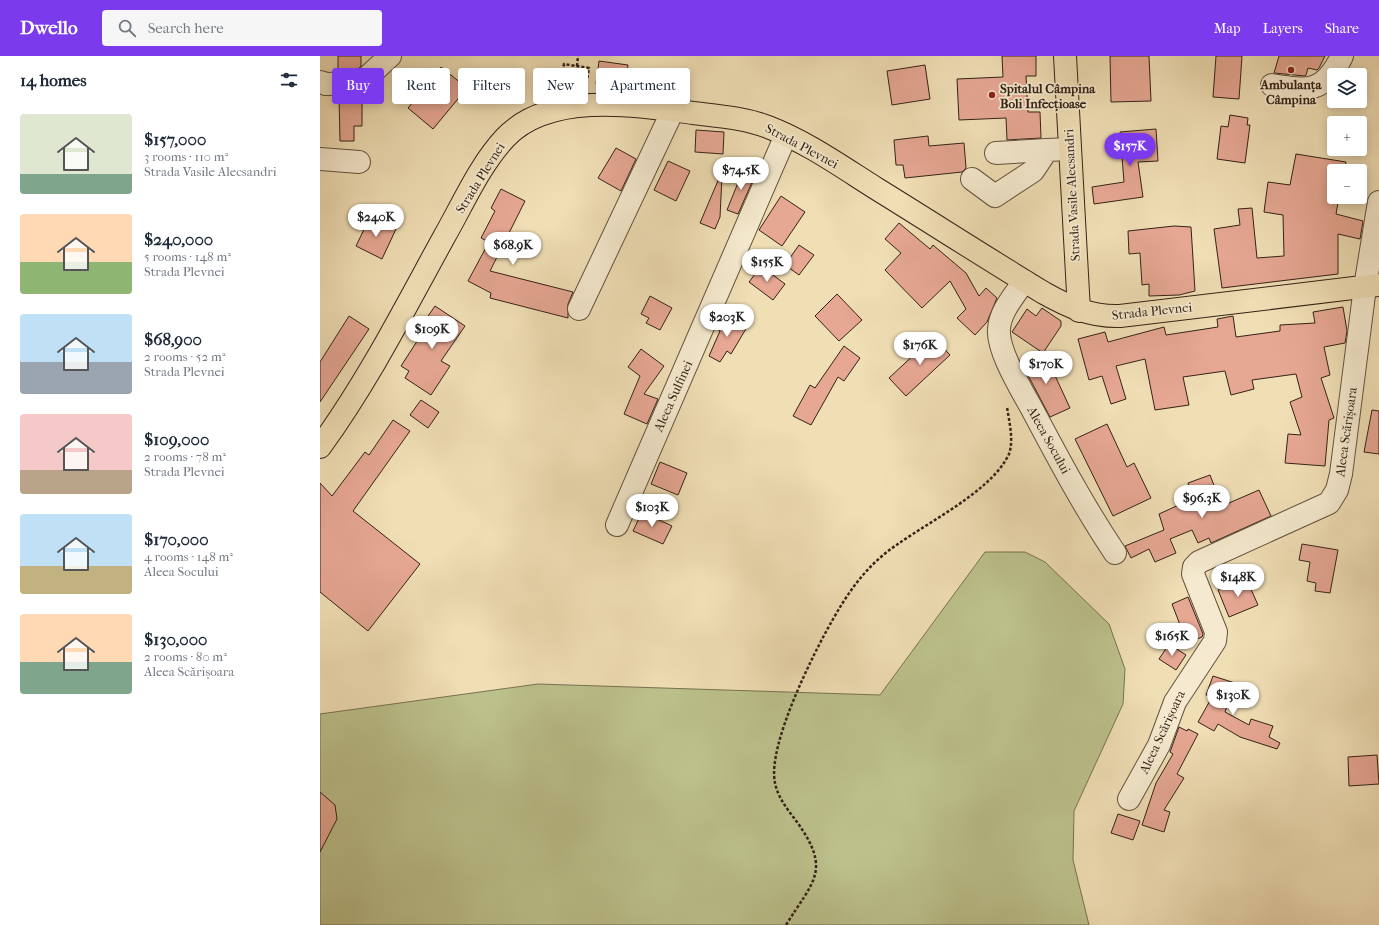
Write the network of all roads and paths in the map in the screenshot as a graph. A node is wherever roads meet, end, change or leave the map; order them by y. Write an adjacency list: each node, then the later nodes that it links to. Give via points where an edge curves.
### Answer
1 (390, 56): 8 (street, via 361,83)
2 (578, 56): 5 (path)
3 (1065, 56): 12 (main road, Strada Vasile Alecsandri)
4 (1342, 56): 9 (street, via 1326,82 1314,88 1294,89)
5 (577, 66): 6 (path, via 564,64); 7 (path, via 589,68)
6 (563, 68)
7 (588, 75)
8 (320, 82)
9 (1272, 85)
10 (673, 110): 11 (main road, Strada Plevnei, via 751,122); 21 (street); 24 (main road, Strada Plevnei, via 610,104 583,105 555,111 530,121 506,137 493,152 381,351)
11 (786, 135): 19 (main road, Strada Plevnei, via 823,155); 25 (street, Aleea Sulfinei)
12 (1070, 148): 13 (street); 22 (main road, Strada Vasile Alecsandri)
13 (1047, 150): 14 (street); 17 (street, via 1033,171 995,196)
14 (996, 153)
15 (320, 159): 16 (street)
16 (359, 162)
17 (972, 179)
18 (1379, 202): 20 (street, Aleea Scărișoara)
19 (1024, 281): 22 (main road, Strada Plevnei); 26 (street, Aleea Socului, via 1004,312 999,327 999,339 1011,369 1050,444)
20 (1372, 286): 22 (main road, Strada Plevnei, via 1120,316 1095,315); 27 (street, Aleea Scărișoara, via 1337,490 1329,503 1196,564 1193,574 1216,632 1215,641 1174,702 1159,745)
21 (579, 309)
22 (1079, 311)
23 (1007, 402): 28 (path, via 1011,438 1009,452 1003,464 958,505 882,556 861,575 803,676 780,744 775,764 775,783 783,803 806,834 815,853 817,871 809,892)
24 (320, 447)
25 (616, 525)
26 (1114, 554)
27 (1129, 799)
28 (786, 925)

